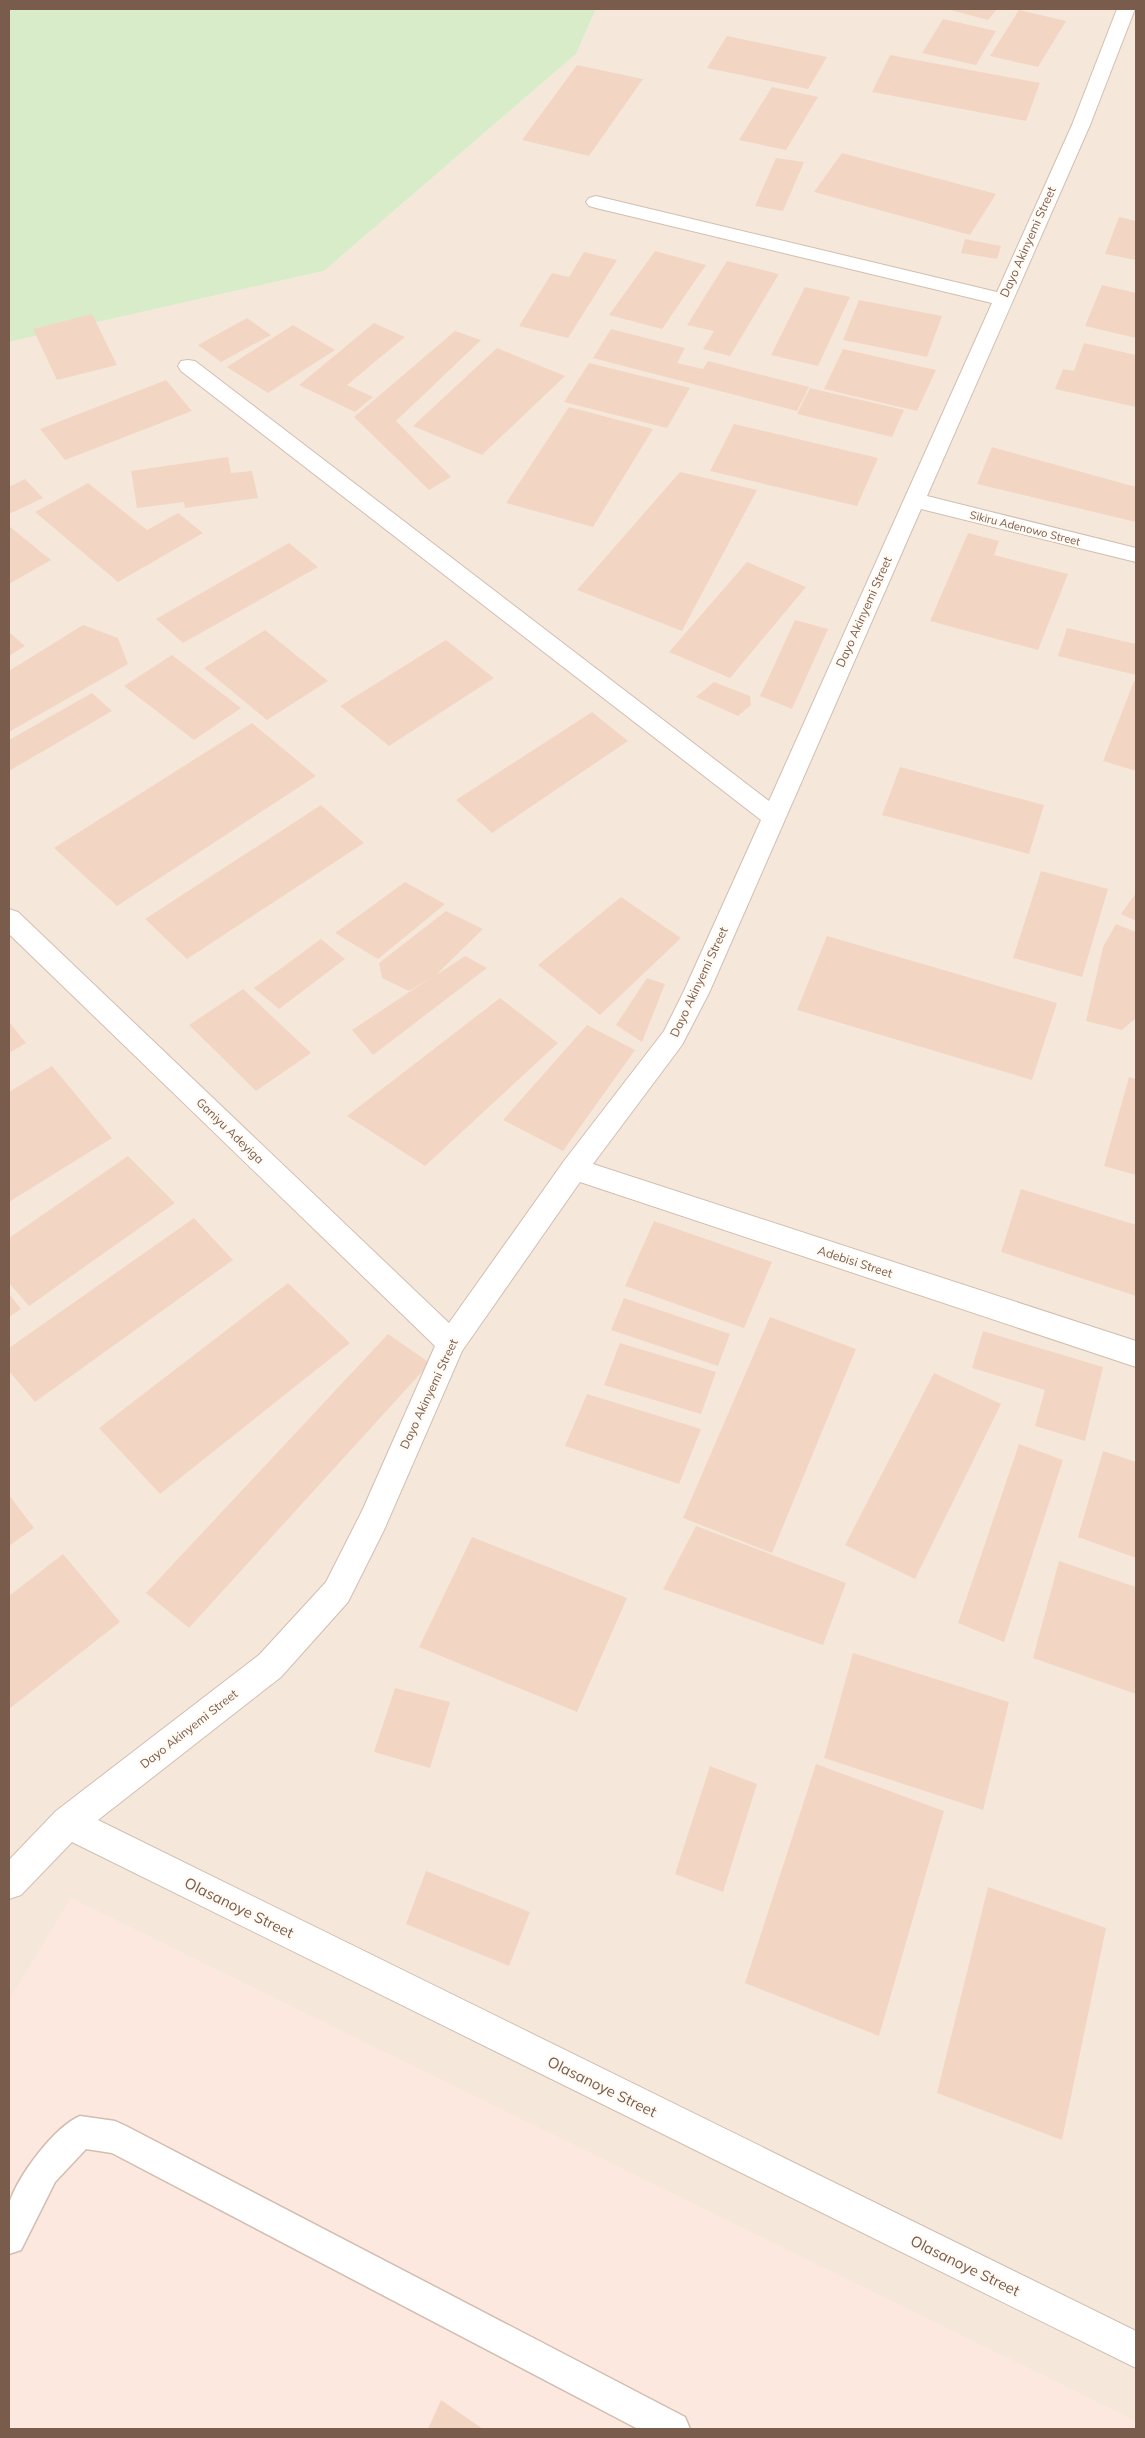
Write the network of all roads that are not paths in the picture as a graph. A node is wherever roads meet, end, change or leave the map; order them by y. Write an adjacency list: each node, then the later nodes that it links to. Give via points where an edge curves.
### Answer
1 (1126, 9): 3 (street, Dayo Akinyemi Street, via 1081,125)
2 (596, 202): 3 (street)
3 (1002, 298): 5 (street, Dayo Akinyemi Street)
4 (188, 366): 7 (street)
5 (914, 500): 6 (street, Sikiru Adenowo Street); 7 (street, Dayo Akinyemi Street)
6 (1136, 555)
7 (773, 817): 9 (street, Dayo Akinyemi Street, via 673,1038)
8 (9, 919): 10 (street, Ganiyu Adeyiga)
9 (574, 1169): 10 (street, Dayo Akinyemi Street); 11 (street, Adebisi Street)
10 (451, 1343): 12 (street, Dayo Akinyemi Street, via 337,1592 270,1666)
11 (1136, 1354)
12 (68, 1823): 13 (street, Dayo Akinyemi Street); 15 (street, Olasanoye Street)
13 (9, 1883)
14 (9, 2238): 16 (lane, via 44,2171 80,2132 115,2137)
15 (1136, 2350)
16 (673, 2429)

